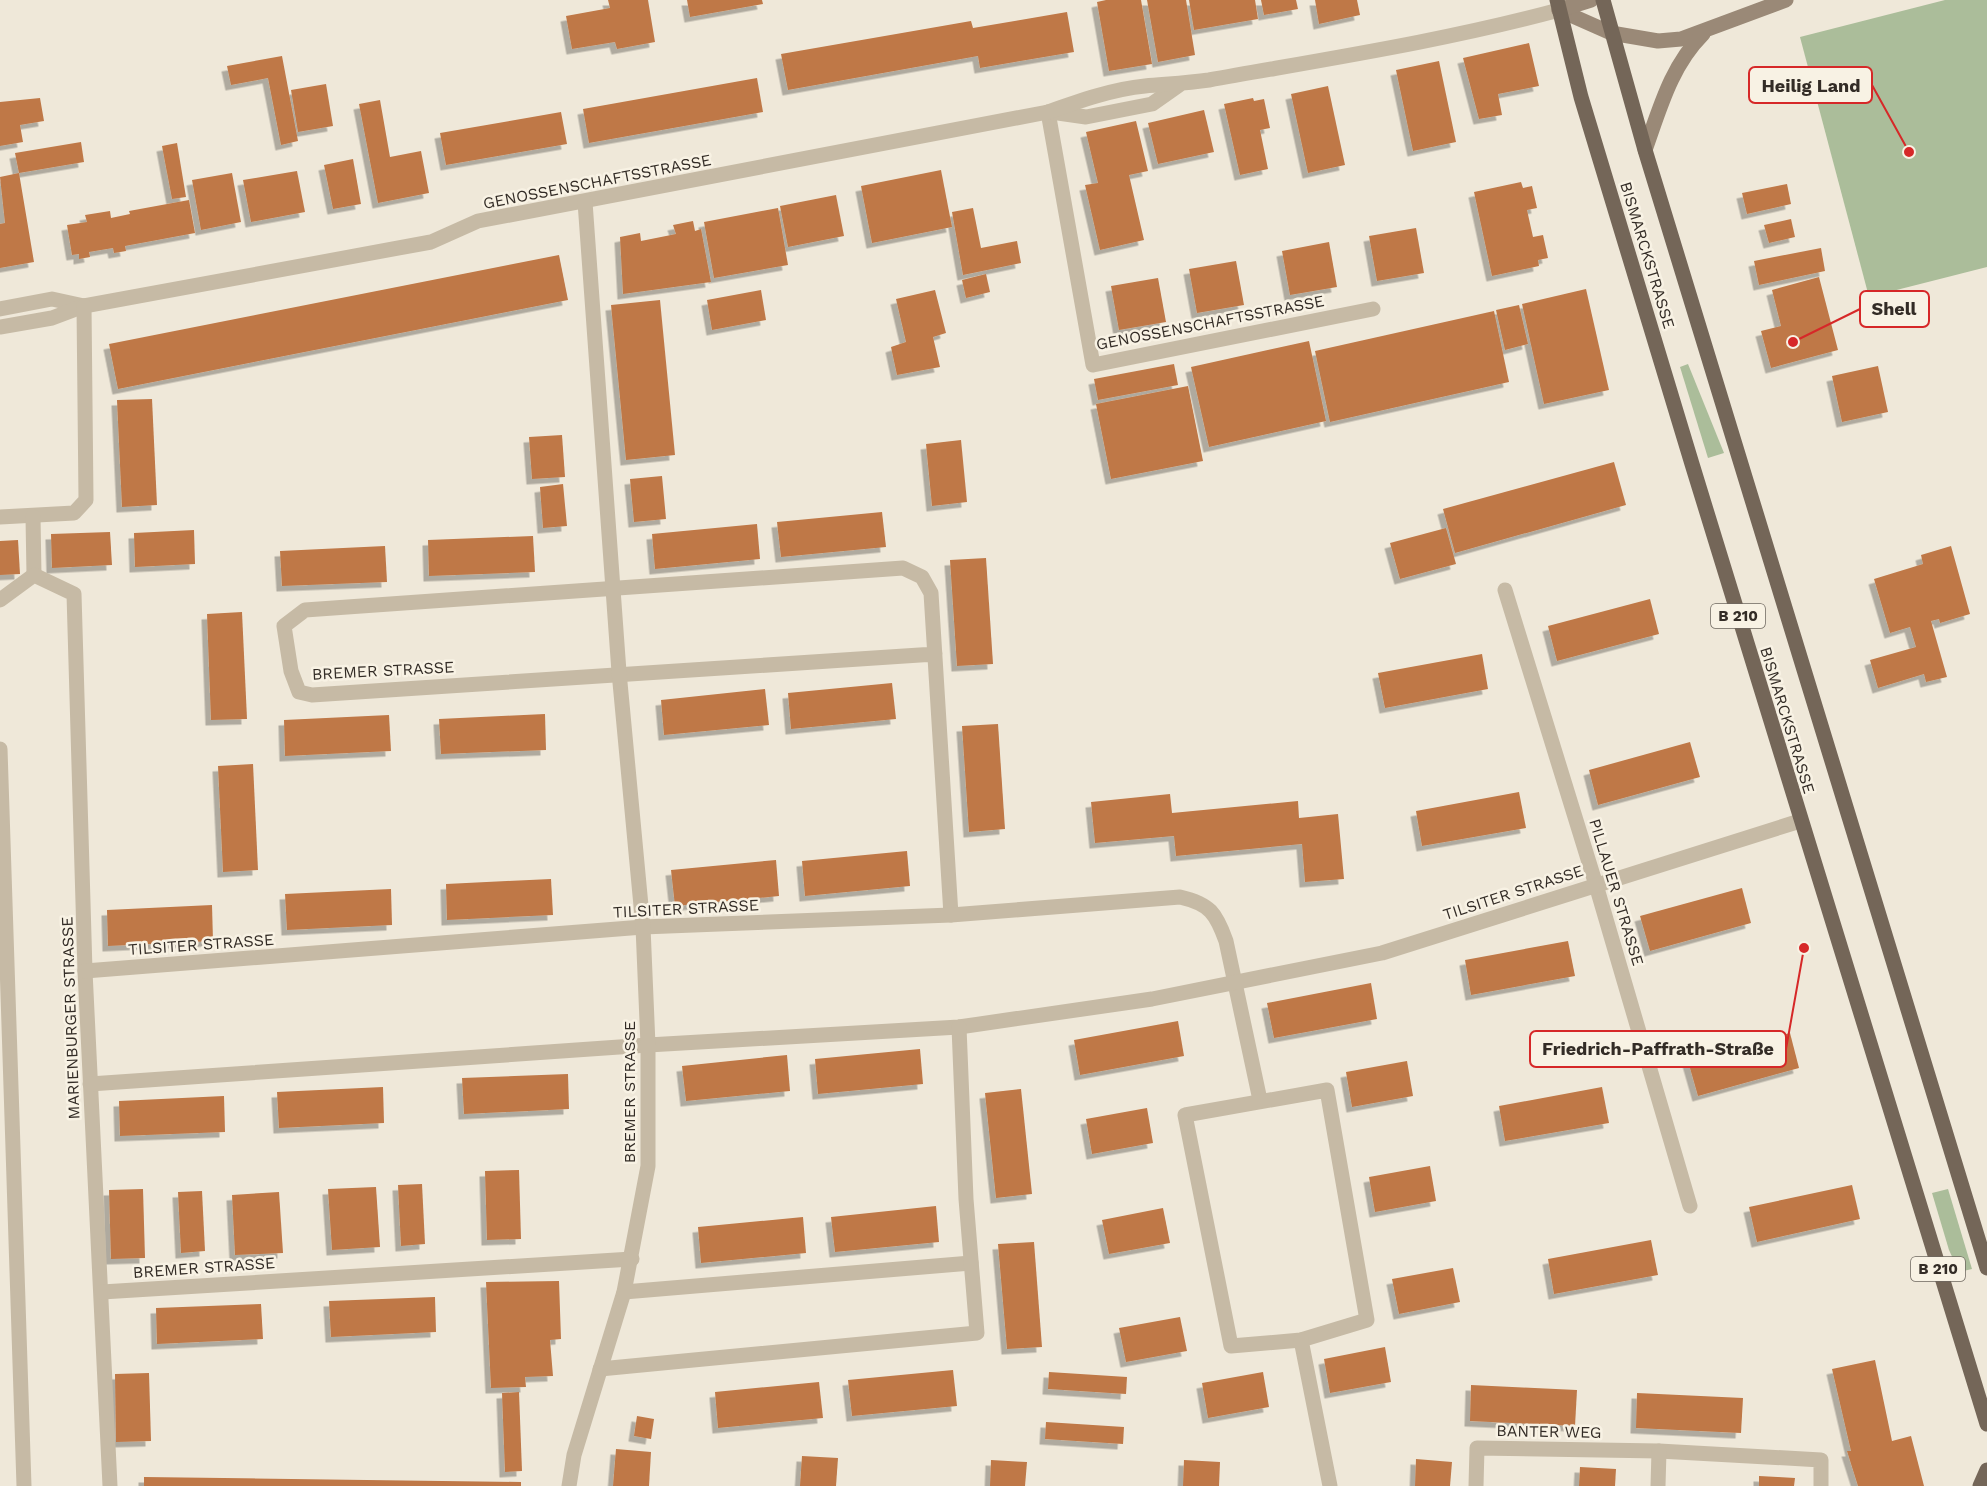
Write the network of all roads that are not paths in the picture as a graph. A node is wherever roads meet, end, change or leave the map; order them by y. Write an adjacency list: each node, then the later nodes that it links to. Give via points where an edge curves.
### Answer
1 (1591, 0): 4 (main road)
2 (1603, 0): 6 (main road, BISMARCKSTRASSE / B 210)
3 (1786, 0): 5 (main road)
4 (1558, 5): 6 (main road); 7 (street, GENOSSENSCHAFTSSTRASSE, via 1452,36 1179,85 1152,104 1086,117); 23 (main road, BISMARCKSTRASSE / B 210, via 1581,97)
5 (1707, 30): 6 (main road, via 1681,39 1658,41); 8 (main road, via 1678,66)
6 (1611, 33): 8 (main road, BISMARCKSTRASSE / B 210)
7 (1048, 112): 9 (street, GENOSSENSCHAFTSSTRASSE); 12 (street, GENOSSENSCHAFTSSTRASSE, via 1093,365)
8 (1645, 150): 36 (main road, BISMARCKSTRASSE / B 210)
9 (585, 202): 10 (street, GENOSSENSCHAFTSSTRASSE, via 478,221 431,242); 17 (street, BREMER STRASSE)
10 (84, 306): 11 (street, GENOSSENSCHAFTSSTRASSE, via 52,299); 13 (street, GENOSSENSCHAFTSSTRASSE, via 52,318); 15 (street, via 86,500 74,513)
11 (0, 309)
12 (1373, 309)
13 (0, 327)
14 (0, 517): 15 (street)
15 (33, 517): 16 (street)
16 (34, 575): 19 (street); 27 (street, MARIENBURGER STRASSE, via 74,594)
17 (613, 589): 20 (street, BREMER STRASSE, via 903,568 922,577 931,593); 21 (street, BREMER STRASSE); 21 (street, BREMER STRASSE, via 305,610 284,626 298,692 312,695)
18 (1505, 590): 24 (street, PILLAUER STRASSE)
19 (0, 600)
20 (935, 654): 21 (street, BREMER STRASSE); 25 (street, BREMER STRASSE)
21 (619, 672): 26 (street, BREMER STRASSE)
22 (0, 749): 44 (street)
23 (1800, 821): 24 (street, TILSITER STRASSE); 41 (main road, BISMARCKSTRASSE / B 210)
24 (1596, 885): 28 (street, TILSITER STRASSE, via 1382,953); 33 (street, PILLAUER STRASSE)
25 (951, 915): 26 (street, TILSITER STRASSE); 28 (street, TILSITER STRASSE, via 1180,897 1200,902 1217,917)
26 (644, 927): 27 (street, TILSITER STRASSE); 30 (street, BREMER STRASSE)
27 (85, 971): 31 (street, MARIENBURGER STRASSE)
28 (1233, 981): 29 (street, TILSITER STRASSE, via 1152,999); 32 (street)
29 (959, 1027): 30 (street, TILSITER STRASSE); 35 (street)
30 (648, 1045): 31 (street, TILSITER STRASSE); 34 (street, BREMER STRASSE, via 648,1166)
31 (90, 1084): 37 (street, MARIENBURGER STRASSE)
32 (1260, 1100): 39 (street, via 1327,1090 1367,1320); 39 (street, via 1185,1115 1231,1346)
33 (1690, 1206)
34 (632, 1259): 37 (street, BREMER STRASSE); 38 (street, BREMER STRASSE)
35 (971, 1263): 38 (street); 40 (street, via 977,1333)
36 (1987, 1268)
37 (102, 1292): 45 (street, MARIENBURGER STRASSE)
38 (624, 1292): 40 (street, BREMER STRASSE)
39 (1301, 1340): 47 (street)
40 (600, 1369): 46 (street, BREMER STRASSE, via 574,1455)
41 (1987, 1424)
42 (1659, 1451): 48 (street, BANTER WEG, via 1477,1448); 49 (street); 50 (street, BANTER WEG, via 1821,1460)
43 (1987, 1470): 51 (main road)
44 (24, 1486)
45 (110, 1486)
46 (569, 1486)
47 (1330, 1486)
48 (1476, 1486)
49 (1658, 1486)
50 (1821, 1486)
51 (1980, 1486)

